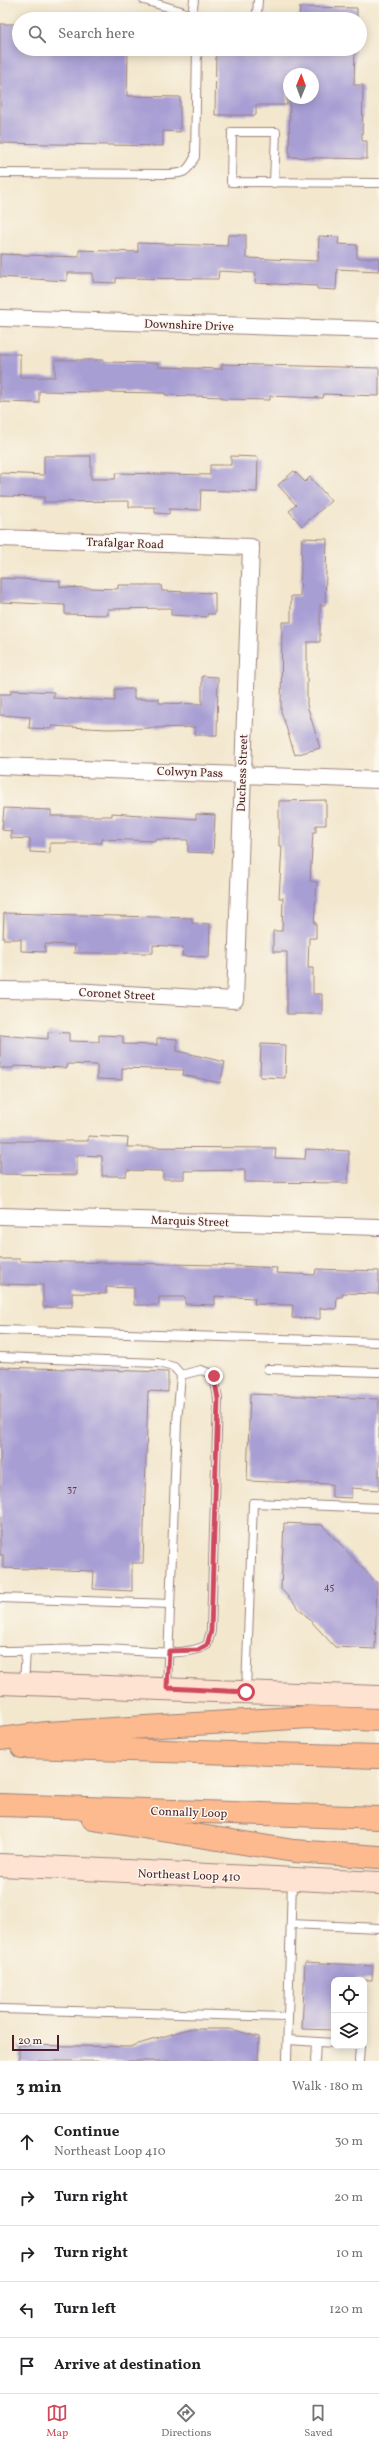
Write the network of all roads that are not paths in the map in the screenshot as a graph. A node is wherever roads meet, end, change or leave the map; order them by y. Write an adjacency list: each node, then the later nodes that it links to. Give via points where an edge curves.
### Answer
1 (144, 0): 4 (lane)
2 (194, 0): 5 (lane)
3 (258, 0): 6 (lane)
4 (176, 12)
5 (193, 12)
6 (257, 12)
7 (197, 56): 8 (lane, via 195,157 189,169 180,174)
8 (0, 173)
9 (274, 183): 9 (lane, via 231,182 232,132 276,132); 10 (lane)
10 (379, 183)
11 (0, 318): 12 (street, Downshire Drive)
12 (379, 330)
13 (0, 538): 14 (street, Trafalgar Road)
14 (251, 547): 16 (street, Duchess Street)
15 (0, 766): 16 (street, Colwyn Pass)
16 (242, 774): 17 (street, Colwyn Pass); 19 (street, Duchess Street)
17 (379, 780)
18 (0, 990): 19 (street, Coronet Street)
19 (235, 1000)
20 (0, 1216): 21 (street, Marquis Street)
21 (379, 1227)
22 (0, 1330): 23 (lane)
23 (379, 1342)
24 (0, 1357): 27 (lane, via 158,1363 174,1367)
25 (268, 1369): 26 (lane)
26 (379, 1372)
27 (181, 1375): 30 (lane); 33 (lane, via 201,1370 214,1376 218,1399 211,1631 207,1645 198,1650)
28 (379, 1508): 37 (lane, via 253,1503)
29 (0, 1598): 30 (lane)
30 (170, 1604): 33 (lane)
31 (0, 1651): 32 (lane)
32 (26, 1651): 33 (lane); 35 (lane)
33 (169, 1651): 36 (lane)
34 (0, 1683): 35 (main road)
35 (24, 1684): 36 (main road)
36 (167, 1688): 37 (main road)
37 (246, 1692): 38 (main road)
38 (379, 1697)
39 (379, 1720): 40 (highway, via 302,1718 47,1733)
40 (0, 1739)
41 (0, 1746): 42 (highway)
42 (379, 1757)
43 (4, 1805): 44 (highway, Connally Loop); 45 (highway, via 294,1851)
44 (379, 1818)
45 (379, 1857)
46 (0, 1865): 47 (main road, Northeast Loop 410)
47 (292, 1880): 48 (main road, Northeast Loop 410); 49 (lane)
48 (379, 1884)
49 (291, 1924): 50 (lane); 52 (lane)
50 (379, 1928)
51 (0, 2010): 52 (lane)
52 (288, 2018): 53 (lane)
53 (288, 2040): 54 (lane); 57 (lane)
54 (316, 2042): 55 (lane); 58 (lane)
55 (331, 2043)
56 (360, 2049): 59 (lane)
57 (287, 2061)
58 (315, 2061)
59 (359, 2061)

